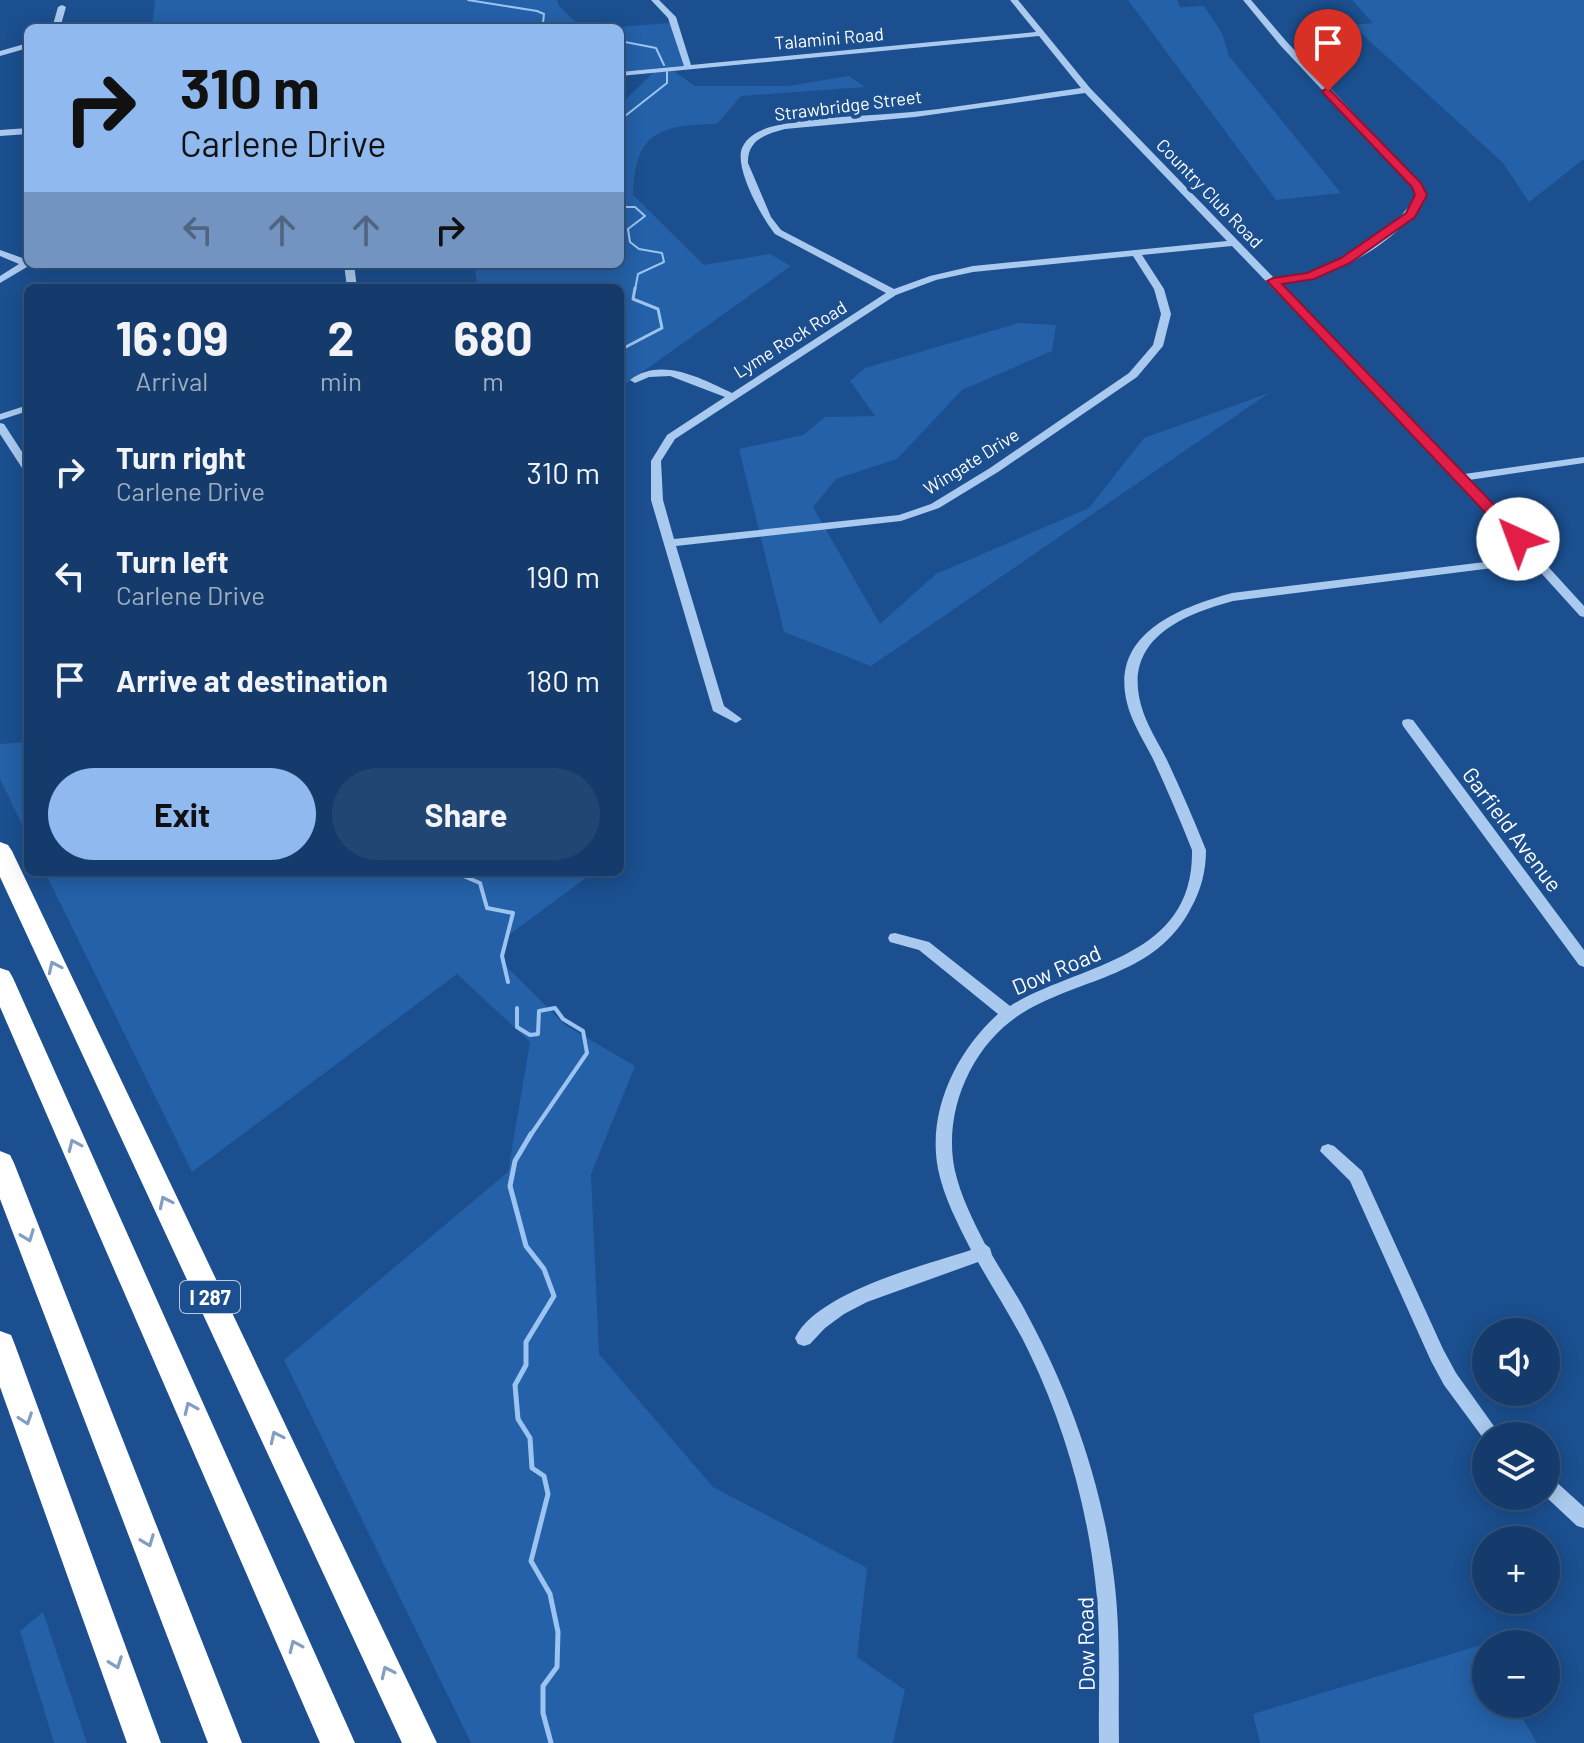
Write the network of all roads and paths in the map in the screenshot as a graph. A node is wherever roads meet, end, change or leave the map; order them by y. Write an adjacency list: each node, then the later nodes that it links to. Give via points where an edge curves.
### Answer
1 (655, 0): 9 (street, via 672,17)
2 (1014, 0): 6 (street, Country Club Road)
3 (1247, 0): 20 (street, via 1421,195 1410,215 1346,261 1310,276)
4 (62, 7): 5 (street)
5 (57, 24)
6 (1041, 34): 9 (street, Talamini Road); 11 (street, Country Club Road)
7 (24, 46): 8 (street)
8 (0, 54)
9 (688, 67): 10 (street, Talamini Road)
10 (624, 74)
11 (1087, 90): 14 (street, Country Club Road); 21 (street, Strawbridge Street, via 785,126 747,145 744,163 778,232)
12 (24, 131): 13 (street)
13 (0, 133)
14 (1236, 243): 15 (street, Lyme Rock Road); 20 (street, Country Club Road)
15 (1135, 252): 21 (street, Lyme Rock Road, via 956,271); 30 (street, Wingate Drive, via 1164,301 1158,346 1133,375 994,470 935,506 901,518)
16 (0, 253): 17 (street)
17 (24, 262)
18 (24, 265): 19 (street)
19 (0, 280)
20 (1273, 281): 29 (street, Country Club Road)
21 (893, 293): 23 (street, Lyme Rock Road)
22 (635, 380): 23 (street, via 666,372)
23 (731, 396): 30 (street, Lyme Rock Road, via 671,437 656,461 657,500)
24 (24, 409): 25 (street)
25 (0, 417)
26 (0, 426): 28 (street)
27 (1584, 460): 29 (street)
28 (24, 463)
29 (1461, 478): 31 (street, Country Club Road)
30 (669, 543): 33 (street, Lyme Rock Road, via 718,708)
31 (1537, 559): 32 (street, Country Club Road); 39 (street, Dow Road, via 1232,597 1202,604 1155,630 1133,662 1133,700 1199,850 1200,868 1185,910 1144,954)
32 (1584, 613)
33 (736, 719)
34 (1408, 723): 37 (street, Garfield Avenue)
35 (0, 851): 51 (highway, I 287, one-way to 35)
36 (895, 938): 39 (street, via 924,946)
37 (1584, 961)
38 (0, 978): 50 (highway, I 287, one-way to 38)
39 (1009, 1014): 42 (street, Dow Road, via 986,1034 959,1078 943,1132 944,1164 956,1202)
40 (1328, 1151): 45 (street, via 1356,1176 1437,1355)
41 (0, 1163): 49 (highway, one-way to 49)
42 (984, 1253): 43 (street, via 836,1308); 52 (street, Dow Road, via 1060,1406 1091,1506 1105,1580)
43 (804, 1338)
44 (0, 1345): 48 (highway, one-way to 48)
45 (1479, 1422)
46 (1560, 1498): 47 (street)
47 (1584, 1519)
48 (144, 1743)
49 (225, 1743)
50 (338, 1743)
51 (420, 1743)
52 (1109, 1743)

